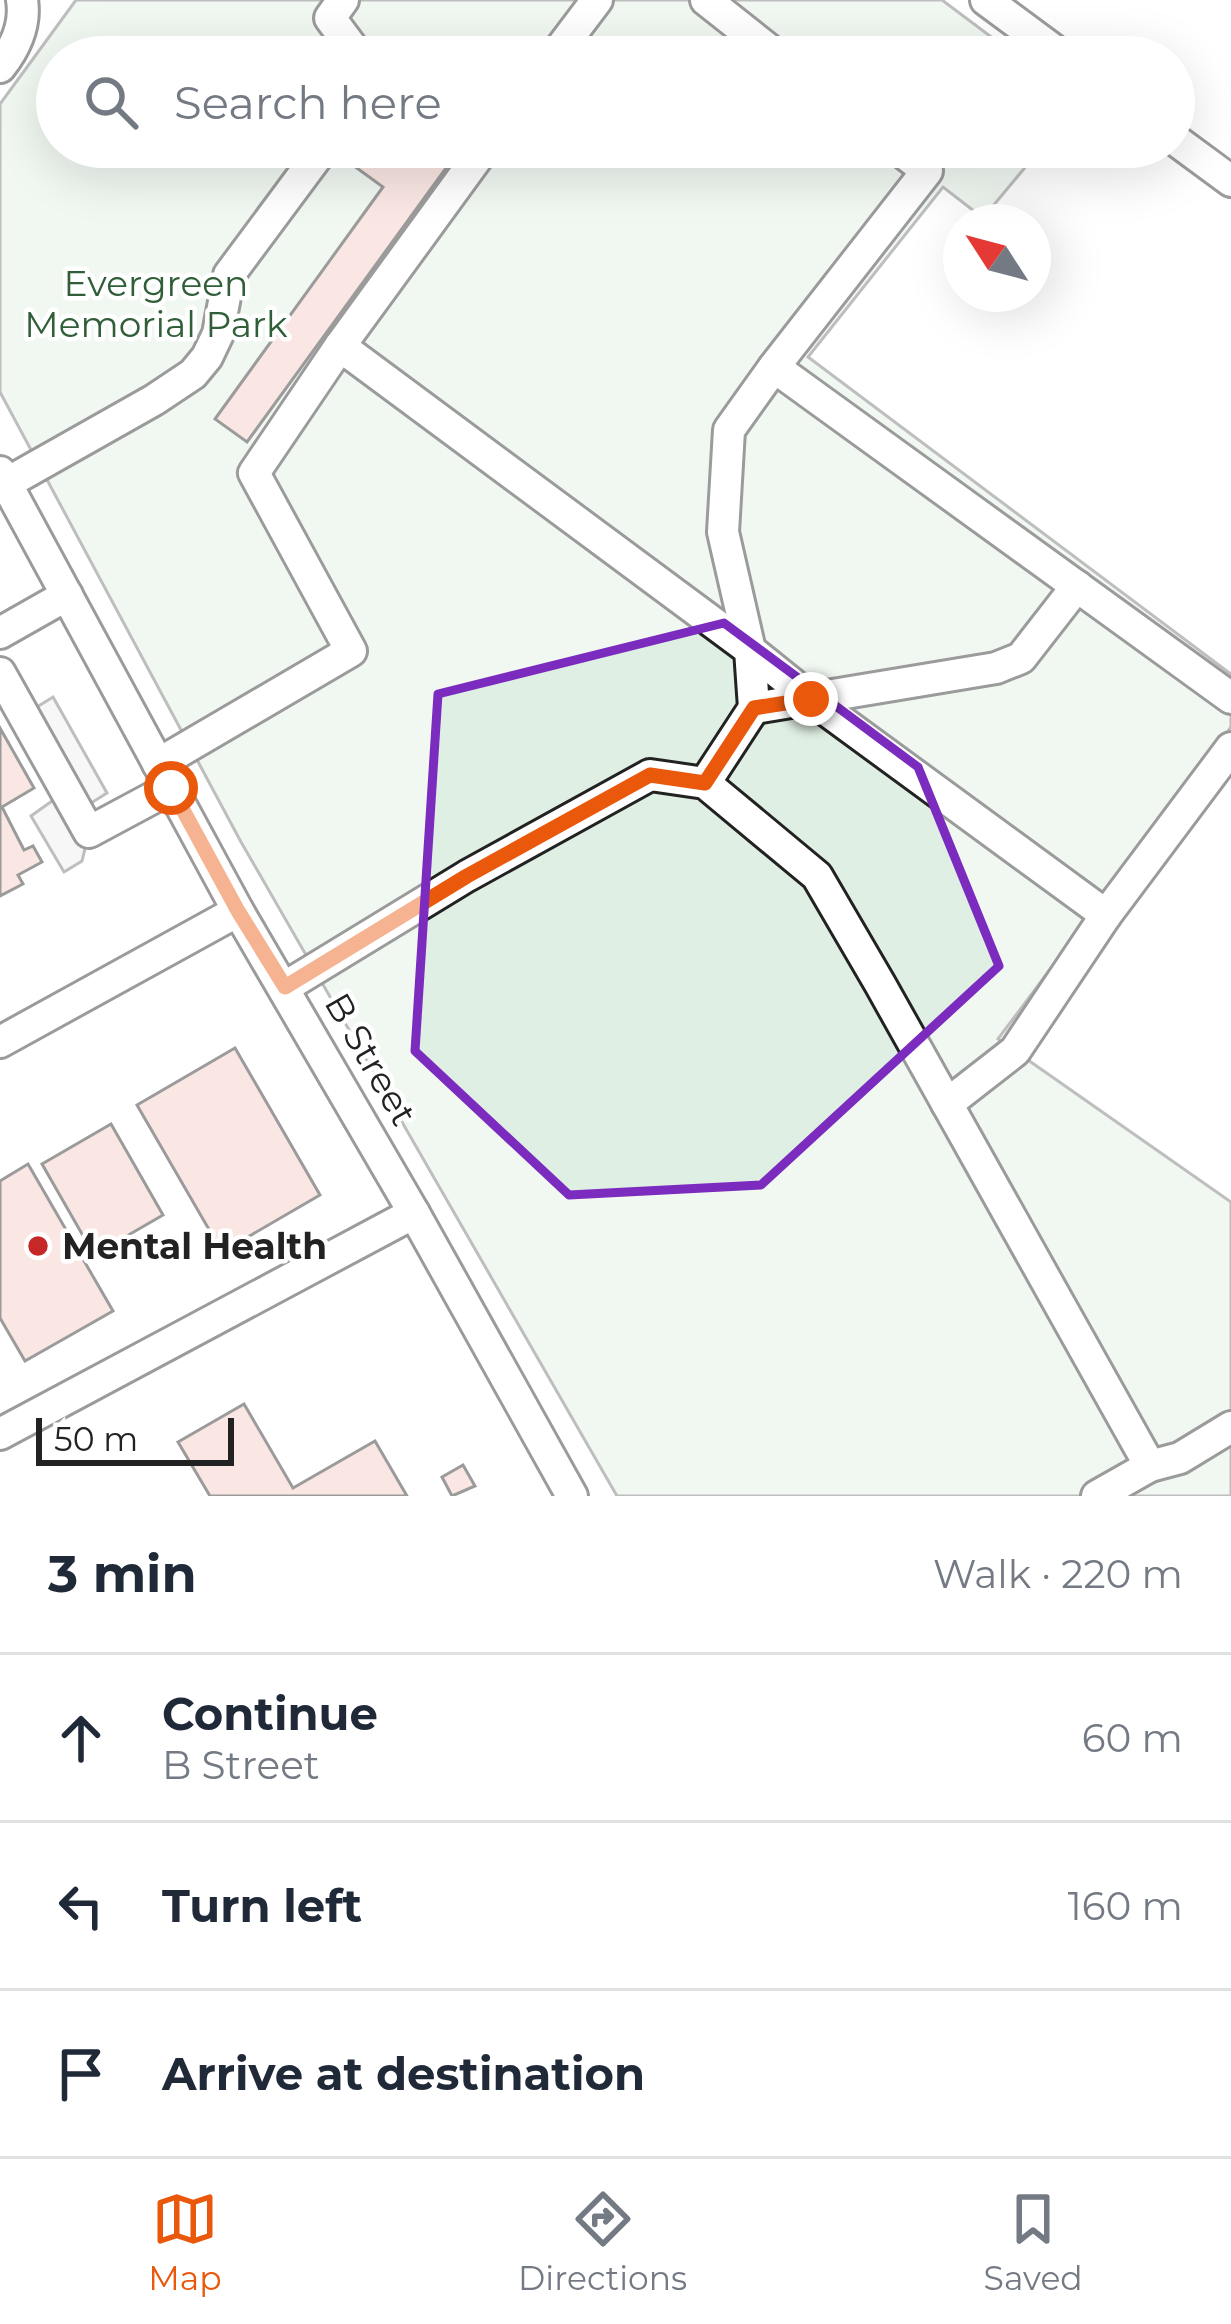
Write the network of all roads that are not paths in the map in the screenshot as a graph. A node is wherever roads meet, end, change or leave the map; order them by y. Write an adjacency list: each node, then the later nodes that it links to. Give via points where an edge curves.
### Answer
1 (22, 0): 10 (street, via 25,16)
2 (343, 0): 6 (street, via 330,18)
3 (597, 0): 7 (street)
4 (706, 0): 8 (street)
5 (986, 0): 9 (street)
6 (343, 36)
7 (570, 36)
8 (751, 36)
9 (1035, 36)
10 (0, 67)
11 (1195, 154): 15 (street)
12 (308, 168): 18 (street, via 229,275 218,334 194,374)
13 (470, 168): 16 (street)
14 (923, 168): 17 (street)
15 (1231, 181)
16 (340, 346): 22 (street); 28 (street, via 254,472 351,651)
17 (774, 367): 19 (street); 22 (street, via 729,430 723,532)
18 (3, 477): 20 (street, B Street)
19 (1077, 586): 24 (street); 25 (street, via 1022,658)
20 (67, 596): 21 (street); 28 (street, B Street)
21 (0, 633)
22 (750, 650): 25 (street); 26 (street)
23 (0, 673): 28 (street, via 89,832)
24 (1231, 698)
25 (811, 699): 26 (street); 31 (street)
26 (754, 708): 29 (street)
27 (1231, 748): 31 (street)
28 (164, 776): 30 (street, B Street)
29 (705, 783): 32 (street, via 650,775); 34 (street, via 817,876)
30 (238, 911): 32 (street, B Street); 33 (street)
31 (1106, 915): 34 (street, via 1015,1051)
32 (285, 987): 35 (street, B Street)
33 (0, 1042)
34 (947, 1104): 38 (street)
35 (415, 1213): 37 (street); 39 (street, B Street)
36 (1231, 1427): 38 (street)
37 (0, 1434)
38 (1150, 1466): 40 (street)
39 (572, 1496)
40 (1097, 1496)

